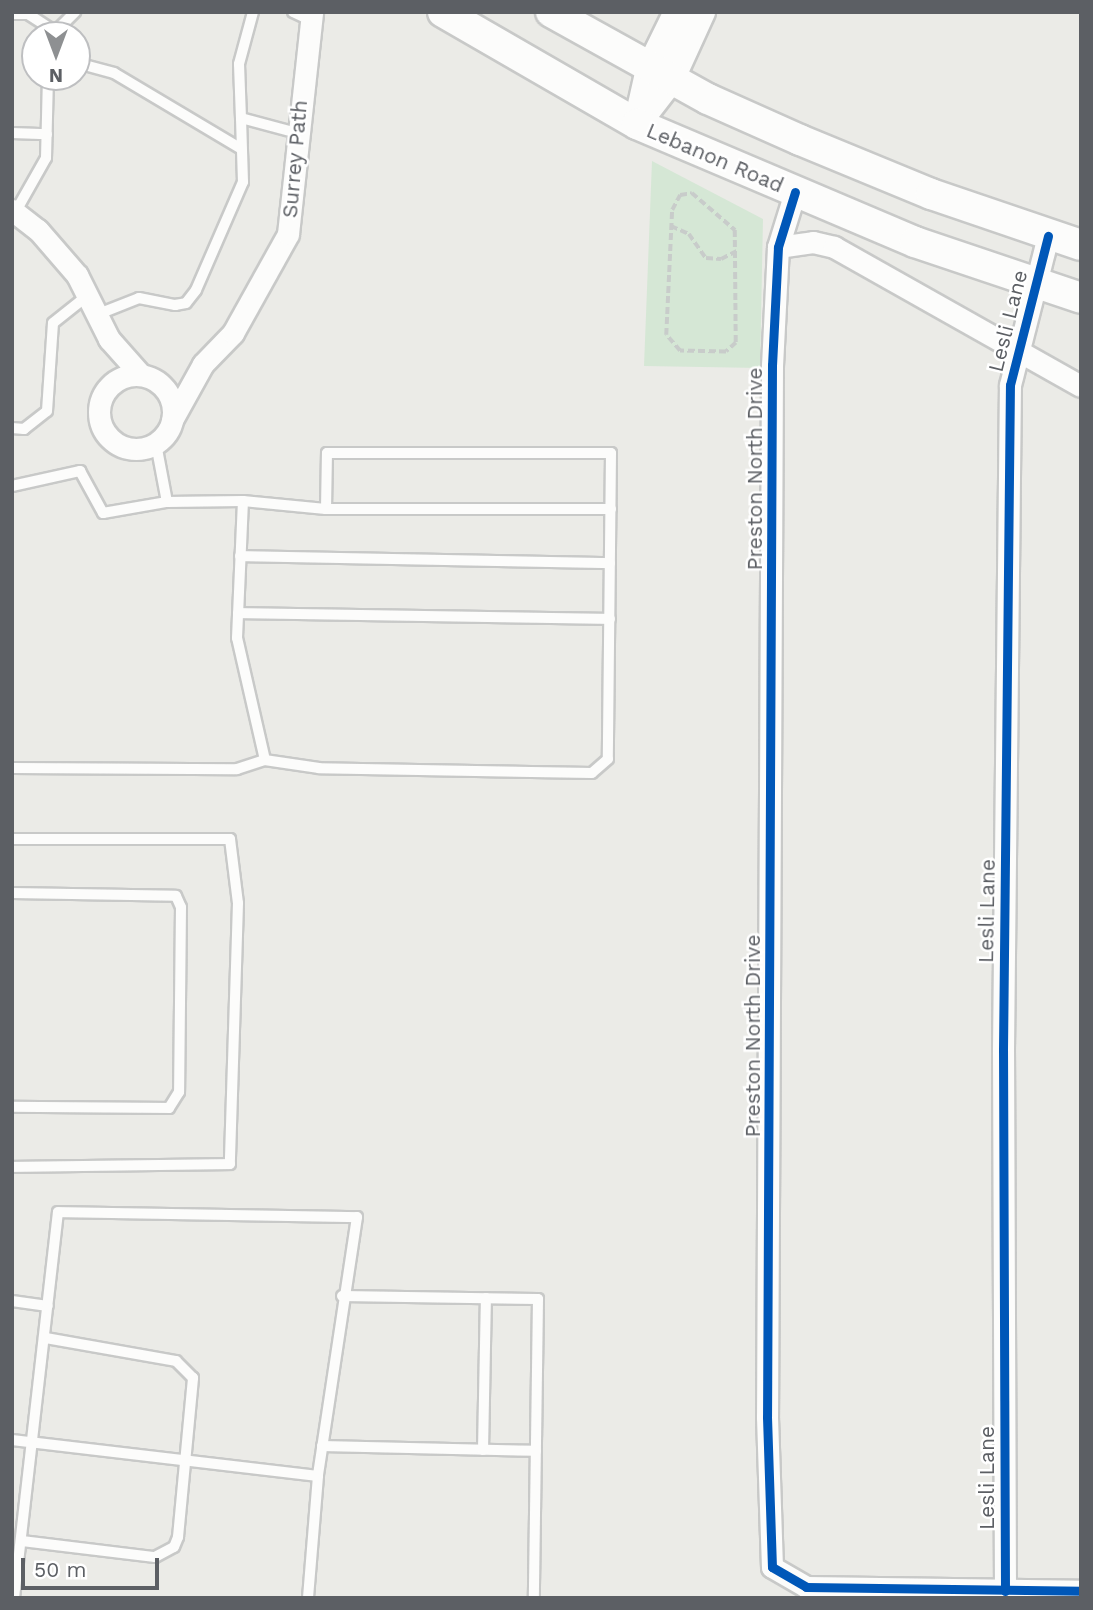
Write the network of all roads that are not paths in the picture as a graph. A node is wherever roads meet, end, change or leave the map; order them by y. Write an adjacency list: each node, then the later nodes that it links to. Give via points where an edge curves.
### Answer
1 (253, 12): 12 (lane, via 239,64)
2 (443, 12): 13 (main road, Lebanon Road)
3 (551, 12): 10 (main road)
4 (677, 12): 10 (street)
5 (702, 12): 10 (street)
6 (12, 14): 8 (lane, via 28,14)
7 (305, 15): 15 (street, Surrey Path)
8 (37, 21)
9 (91, 68): 17 (lane, via 126,79)
10 (660, 74): 13 (street); 20 (main road, via 919,190)
11 (48, 91): 16 (lane)
12 (241, 118): 15 (lane); 17 (lane)
13 (637, 124): 18 (main road, Lebanon Road)
14 (12, 133): 16 (lane)
15 (298, 133): 29 (street, Surrey Path, via 288,234 233,333)
16 (47, 134): 19 (lane, via 42,172)
17 (240, 148): 26 (lane, via 243,182 196,290 186,303 139,298)
18 (794, 192): 22 (street, Preston North Drive); 23 (main road, Lebanon Road)
19 (14, 211): 24 (street, via 78,275)
20 (1048, 236): 21 (main road); 23 (street, Lesli Lane)
21 (1081, 245)
22 (778, 247): 28 (street, via 813,242 834,247); 64 (street, Preston North Drive, via 772,365 767,1417 772,1567 806,1587)
23 (1033, 286): 25 (main road, Lebanon Road); 28 (street, Lesli Lane)
24 (87, 296): 26 (street); 34 (lane, via 53,323 47,411 24,429)
25 (1081, 299)
26 (96, 315): 27 (street)
27 (109, 339): 30 (street); 32 (street)
28 (1019, 347): 31 (street); 64 (street, Lesli Lane, via 1010,385 1003,1050)
29 (203, 364): 30 (street, Surrey Path); 33 (street, Surrey Path)
30 (150, 379): 32 (street, Surrey Path, via 120,379); 33 (street, via 173,405)
31 (1081, 386)
32 (107, 389): 35 (street, via 100,414 108,437 122,447 140,449)
33 (173, 420): 35 (street, Surrey Path)
34 (12, 428)
35 (156, 443): 38 (lane)
36 (12, 486): 38 (lane, via 80,471 103,513)
37 (243, 501): 38 (lane); 39 (lane); 41 (lane)
38 (167, 502)
39 (326, 509): 40 (lane); 40 (lane, via 327,453 611,453)
40 (611, 509): 42 (lane)
41 (240, 556): 42 (lane); 43 (lane)
42 (610, 563): 44 (lane)
43 (238, 613): 44 (lane); 45 (lane, via 237,638)
44 (610, 619): 45 (lane, via 608,759 592,773 319,768)
45 (265, 760): 46 (lane, via 237,769)
46 (12, 768)
47 (12, 839): 50 (lane, via 230,839 238,903 230,1164)
48 (12, 893): 49 (lane, via 176,896 181,907 179,1092 169,1108)
49 (12, 1107)
50 (12, 1167)
51 (342, 1296): 52 (lane); 54 (lane, via 357,1217 58,1212); 58 (lane)
52 (486, 1298): 59 (lane); 60 (lane, via 538,1299)
53 (12, 1301): 54 (lane)
54 (48, 1306): 55 (lane)
55 (45, 1338): 57 (lane); 61 (lane, via 166,1359 186,1368 195,1386)
56 (12, 1440): 57 (lane)
57 (33, 1442): 61 (lane); 63 (lane)
58 (322, 1446): 59 (lane); 62 (lane)
59 (483, 1450): 60 (lane)
60 (536, 1451): 68 (lane)
61 (186, 1461): 62 (lane); 63 (lane, via 178,1537 167,1553 155,1557)
62 (318, 1476): 67 (lane)
63 (22, 1541): 66 (lane)
64 (1005, 1591): 65 (street, Preston North Drive)
65 (1081, 1591)
66 (14, 1598)
67 (308, 1598)
68 (534, 1598)

